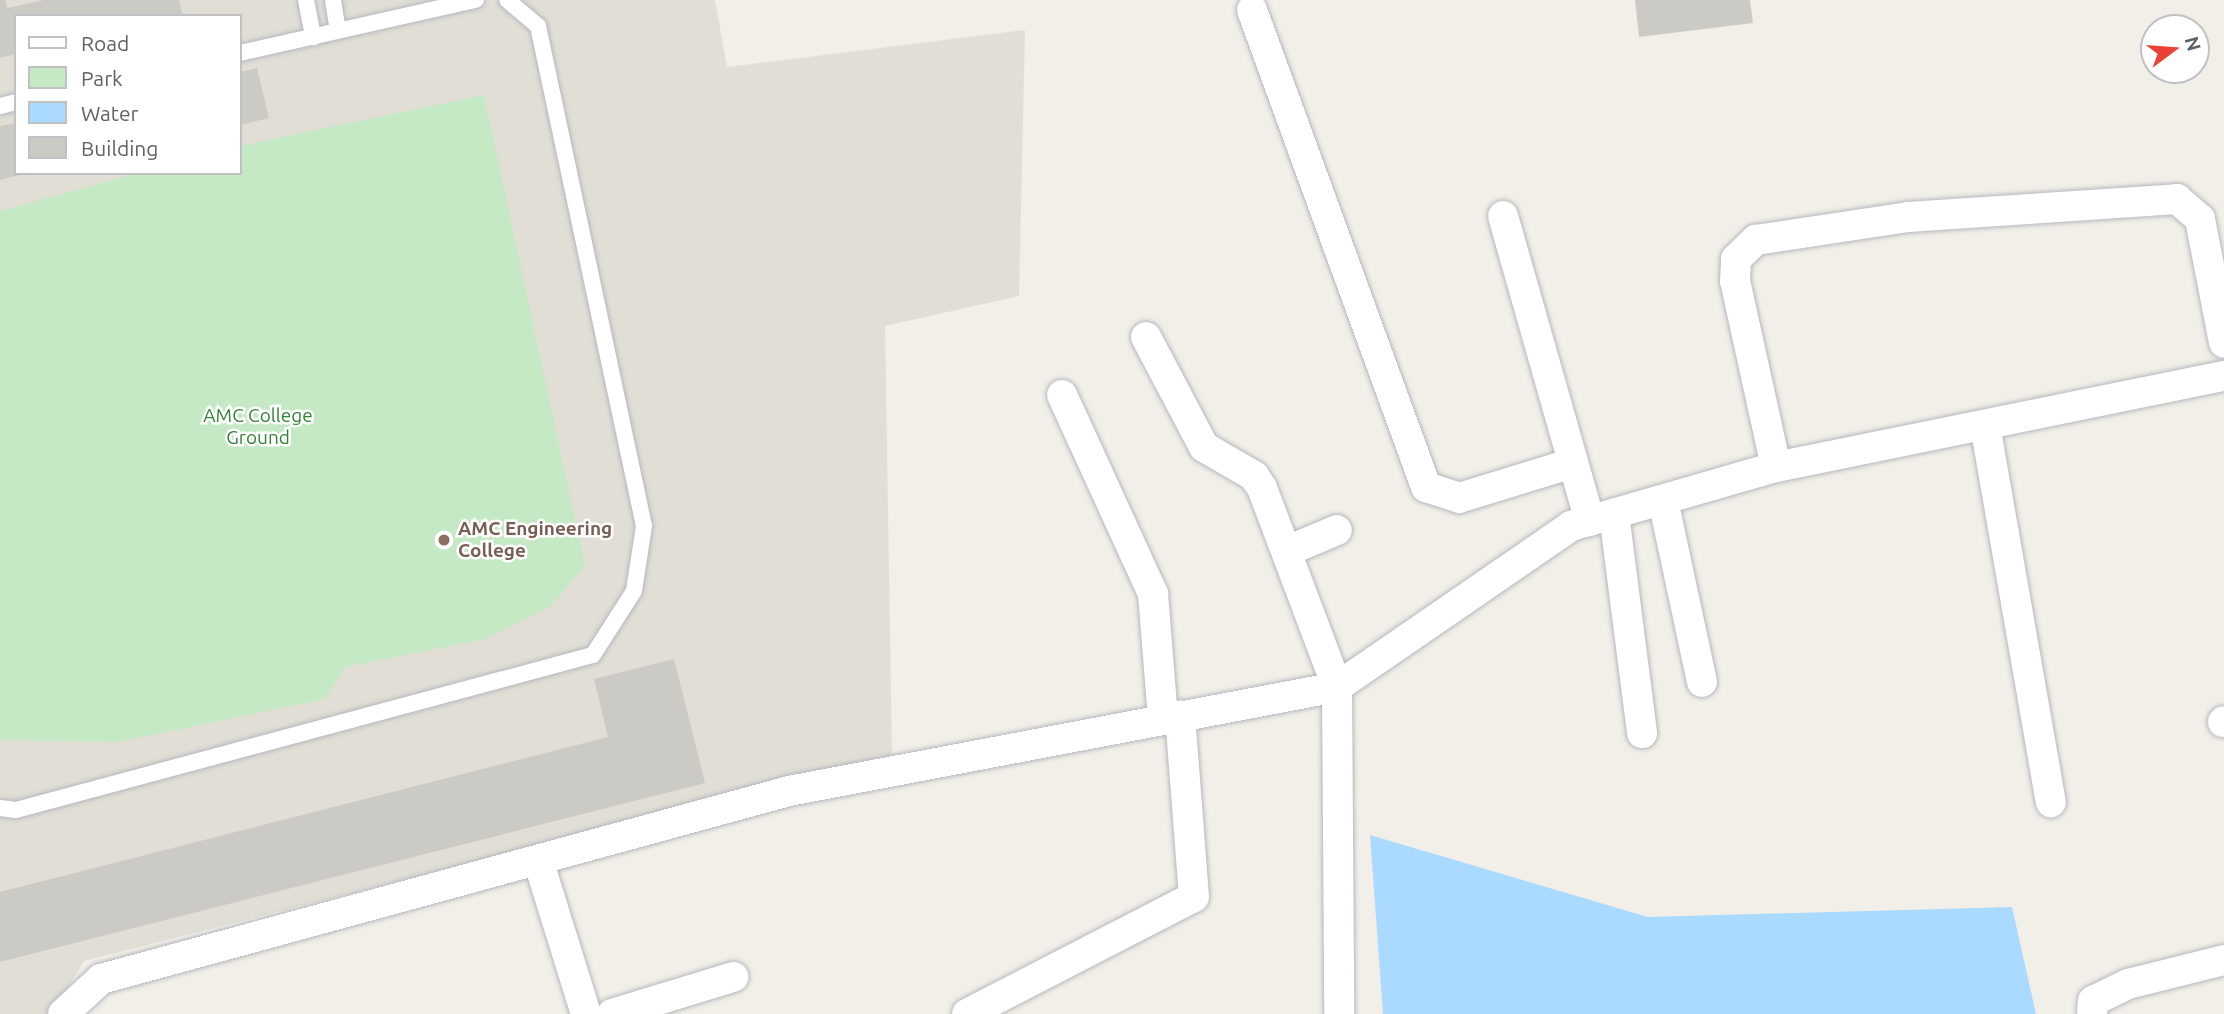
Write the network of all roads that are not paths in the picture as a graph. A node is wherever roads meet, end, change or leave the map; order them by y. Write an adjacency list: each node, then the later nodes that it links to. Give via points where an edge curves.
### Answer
1 (306, 0): 7 (lane)
2 (333, 0): 6 (lane)
3 (475, 0): 6 (lane)
4 (507, 0): 26 (lane, via 538,26 644,526 634,591 593,655 16,810)
5 (1252, 10): 15 (street, via 1426,487 1459,498)
6 (338, 31): 7 (lane)
7 (313, 37): 8 (lane)
8 (242, 53)
9 (1503, 216): 15 (street)
10 (1146, 337): 20 (street, via 1204,447 1254,476 1262,488)
11 (2224, 343): 16 (street, via 2200,219 2178,199 1908,217 1756,240 1736,258 1735,281)
12 (2224, 376): 14 (street)
13 (1062, 395): 23 (street, via 1153,594)
14 (1985, 425): 16 (street); 25 (street)
15 (1573, 463): 18 (street)
16 (1776, 467): 17 (street)
17 (1663, 500): 18 (street); 21 (street)
18 (1602, 517): 22 (street, via 1571,526); 24 (street)
19 (1337, 530): 20 (street)
20 (1287, 551): 22 (street)
21 (1702, 682)
22 (1337, 687): 23 (street); 34 (street)
23 (1172, 717): 27 (street, via 789,791); 33 (street, via 1194,897)
24 (1642, 733)
25 (2051, 802)
26 (0, 808)
27 (539, 863): 30 (street, via 101,979); 31 (street)
28 (2224, 960): 35 (street, via 2128,984 2093,1001)
29 (733, 977): 32 (street)
30 (63, 1014)
31 (586, 1014)
32 (612, 1014)
33 (968, 1014)
34 (1339, 1014)
35 (2092, 1014)

